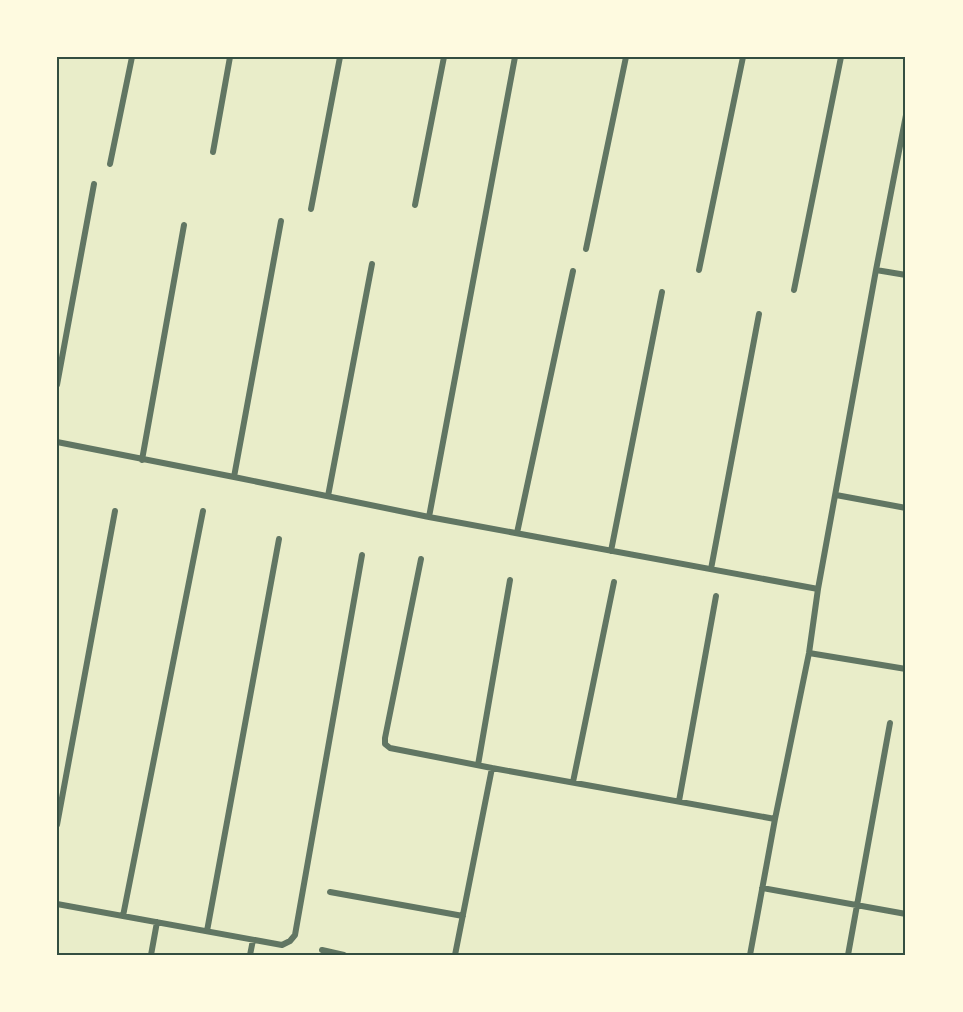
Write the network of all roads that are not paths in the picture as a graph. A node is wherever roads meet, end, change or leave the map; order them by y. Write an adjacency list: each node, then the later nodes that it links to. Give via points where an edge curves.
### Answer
1 (132, 57): 11 (street)
2 (230, 57): 10 (street)
3 (340, 57): 14 (street)
4 (444, 57): 13 (street)
5 (515, 57): 35 (street)
6 (626, 57): 17 (street)
7 (743, 57): 19 (street)
8 (841, 57): 23 (street)
9 (906, 115): 20 (street)
10 (213, 152)
11 (110, 164)
12 (94, 184): 26 (street)
13 (415, 205)
14 (311, 209)
15 (281, 221): 29 (street)
16 (184, 225): 28 (street)
17 (586, 249)
18 (372, 264): 31 (street)
19 (699, 270)
20 (876, 270): 22 (street); 30 (street)
21 (573, 271): 36 (street)
22 (906, 275)
23 (795, 290)
24 (662, 292): 38 (street)
25 (759, 314): 41 (street)
26 (57, 385)
27 (57, 442): 28 (street)
28 (142, 460): 29 (street)
29 (234, 477): 31 (street)
30 (836, 495): 32 (street); 44 (street)
31 (328, 496): 35 (street)
32 (906, 508)
33 (116, 511): 54 (street)
34 (202, 511): 61 (street)
35 (429, 517): 36 (street)
36 (517, 533): 38 (street)
37 (279, 539): 64 (street)
38 (611, 551): 41 (street)
39 (362, 555): 65 (street, via 295,935 282,945)
40 (421, 559): 49 (street, via 386,744 390,748)
41 (711, 569): 44 (street)
42 (510, 580): 49 (street)
43 (614, 582): 51 (street)
44 (818, 589): 46 (street)
45 (716, 596): 52 (street)
46 (809, 653): 47 (street); 53 (street)
47 (906, 669)
48 (890, 723): 58 (street)
49 (478, 765): 50 (street)
50 (492, 768): 51 (street); 62 (street)
51 (573, 782): 52 (street)
52 (679, 801): 53 (street)
53 (775, 819): 55 (street)
54 (57, 825)
55 (762, 888): 58 (street); 71 (street)
56 (330, 892): 62 (street)
57 (58, 904): 59 (street); 61 (street)
58 (857, 905): 60 (street); 72 (street)
59 (57, 912)
60 (906, 914)
61 (123, 916): 63 (street)
62 (463, 916): 70 (street)
63 (158, 922): 64 (street); 67 (street)
64 (207, 931): 65 (street)
65 (253, 940): 68 (street)
66 (322, 950): 69 (street)
67 (151, 955)
68 (250, 955)
69 (344, 955)
70 (455, 955)
71 (750, 955)
72 (848, 955)

